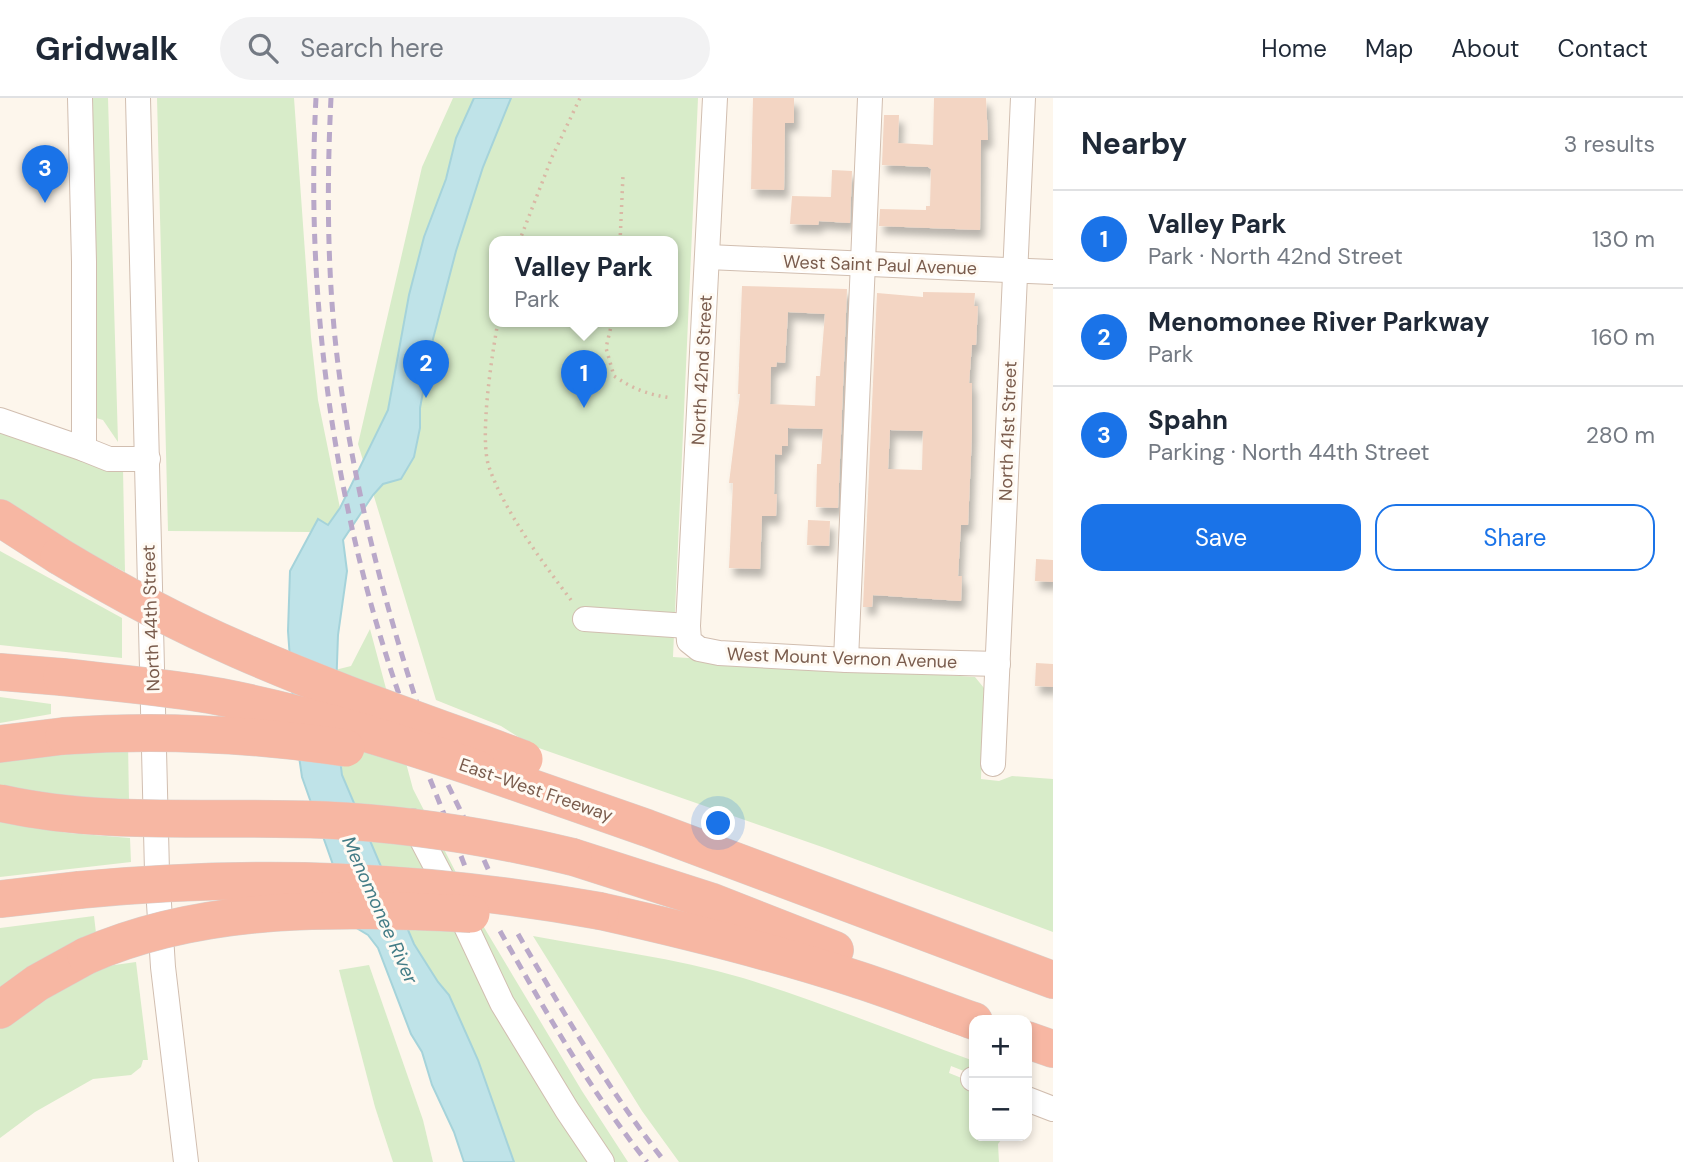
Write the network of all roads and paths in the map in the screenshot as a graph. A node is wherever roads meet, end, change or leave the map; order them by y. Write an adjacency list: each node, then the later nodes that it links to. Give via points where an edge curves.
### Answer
1 (80, 98): 18 (street)
2 (138, 98): 19 (street, North 44th Street)
3 (580, 98): 8 (path)
4 (715, 98): 10 (street, North 42nd Street)
5 (870, 98): 11 (street)
6 (1023, 98): 12 (street, North 41st Street)
7 (623, 175): 9 (path)
8 (521, 236)
9 (620, 236)
10 (708, 257): 11 (street, West Saint Paul Avenue); 22 (street, North 42nd Street)
11 (862, 264): 12 (street, West Saint Paul Avenue); 23 (street)
12 (1014, 270): 13 (street, West Saint Paul Avenue); 24 (street, North 41st Street)
13 (1053, 272)
14 (497, 327): 21 (path, via 487,418 489,466 512,514)
15 (611, 327): 16 (path, via 606,348 614,376 631,388)
16 (672, 398)
17 (0, 420): 18 (street)
18 (84, 449): 19 (street, via 108,458)
19 (148, 459): 42 (street, North 44th Street, via 158,897)
20 (0, 518): 29 (highway, bridge, via 128,596 238,650)
21 (585, 619): 22 (street, West Mount Vernon Avenue)
22 (689, 633): 23 (street, West Mount Vernon Avenue, via 699,649 719,653)
23 (846, 660): 24 (street, West Mount Vernon Avenue)
24 (998, 664): 27 (street, North 41st Street)
25 (0, 672): 28 (highway, East-West Freeway, bridge, via 232,700 369,734)
26 (0, 744): 28 (highway, bridge, via 143,732 227,734)
27 (993, 764)
28 (478, 769): 29 (highway, East-West Freeway)
29 (531, 775): 34 (highway, via 812,864)
30 (0, 803): 35 (highway, bridge, via 110,818 372,823 470,835 573,857 710,901 845,954)
31 (410, 817): 43 (street, via 502,1003)
32 (0, 899): 33 (highway, bridge, via 217,880 322,880 484,892)
33 (600, 911): 35 (highway, via 731,942); 36 (highway, bridge, via 347,910 184,924 116,942 86,956)
34 (1045, 977)
35 (916, 1000): 37 (highway)
36 (0, 1010)
37 (969, 1019)
38 (1032, 1042): 39 (highway)
39 (1053, 1049)
40 (1032, 1101): 41 (street)
41 (1053, 1110)
42 (186, 1162)
43 (603, 1162)

